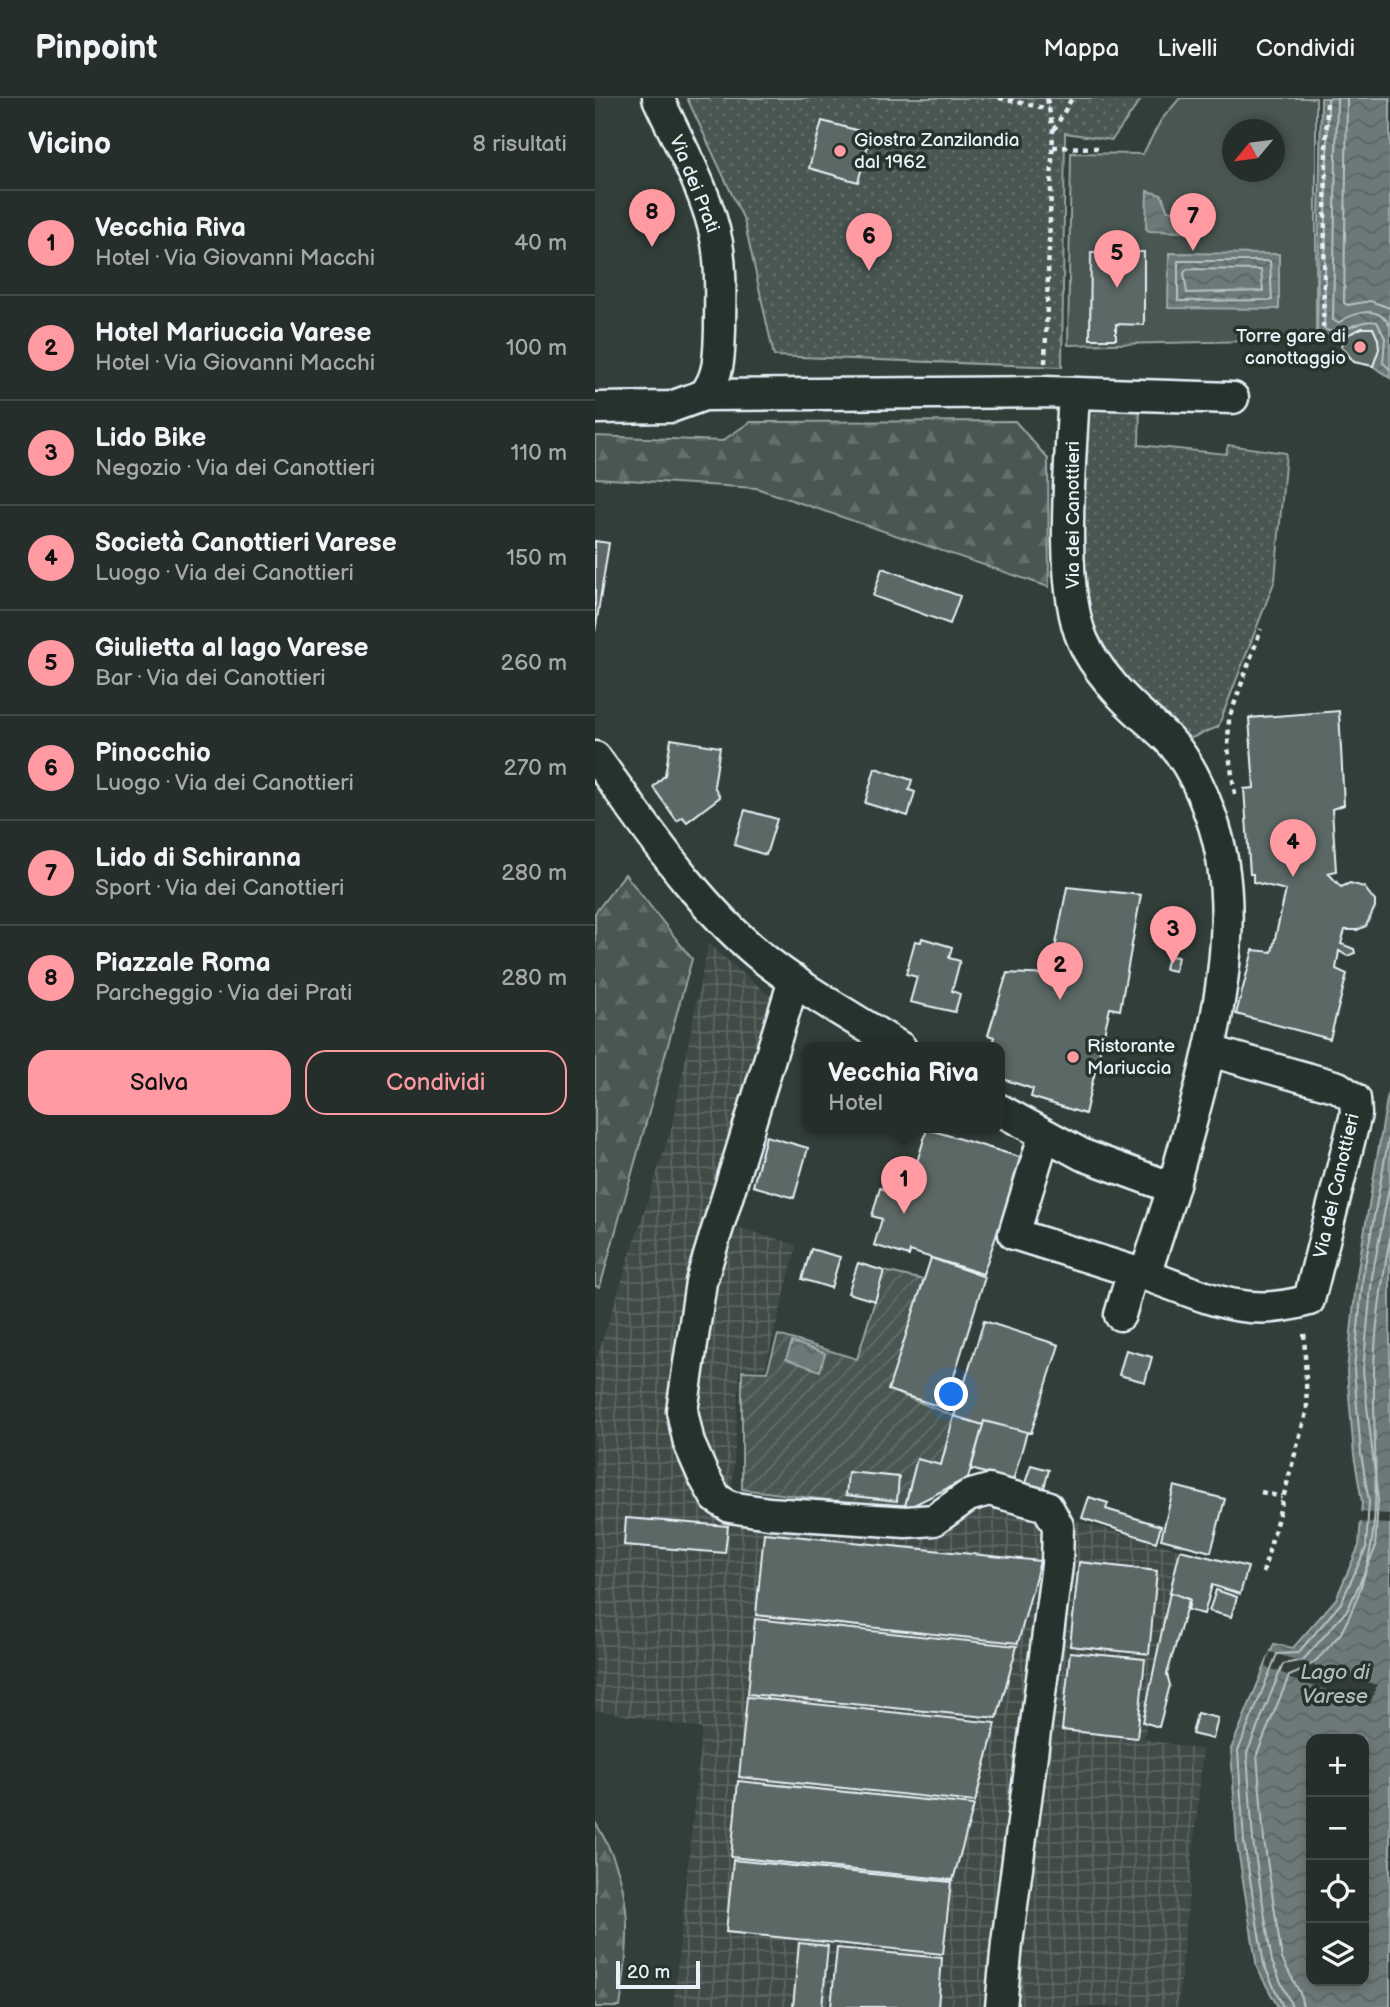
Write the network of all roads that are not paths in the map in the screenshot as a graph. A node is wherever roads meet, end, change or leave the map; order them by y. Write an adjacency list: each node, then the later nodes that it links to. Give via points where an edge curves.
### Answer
1 (658, 98): 3 (street, Via dei Prati, via 716,240 721,274 719,358 713,385)
2 (1059, 393): 3 (street); 4 (street); 9 (street, Via dei Canottieri, via 1073,603 1083,640 1123,699 1183,758 1211,816 1221,854 1226,932)
3 (704, 395): 5 (street, via 671,407)
4 (1233, 398)
5 (595, 408)
6 (595, 757): 7 (street, via 713,910 758,955)
7 (794, 980): 8 (street); 15 (street, via 701,1282 683,1411 689,1443 716,1497 730,1507 907,1522 934,1520 968,1496 989,1490 1047,1506 1058,1526 1057,1565)
8 (892, 1042)
9 (1210, 1051): 12 (street, Via dei Canottieri); 13 (street, Via dei Canottieri, via 1338,1087 1355,1099 1356,1114 1310,1300 1278,1308 1238,1307)
10 (1005, 1113): 11 (street)
11 (1044, 1136): 12 (street); 13 (street, via 1014,1234)
12 (1173, 1188): 13 (street, Via dei Canottieri)
13 (1139, 1273): 14 (street, Via dei Canottieri)
14 (1120, 1315)
15 (1001, 2007)

